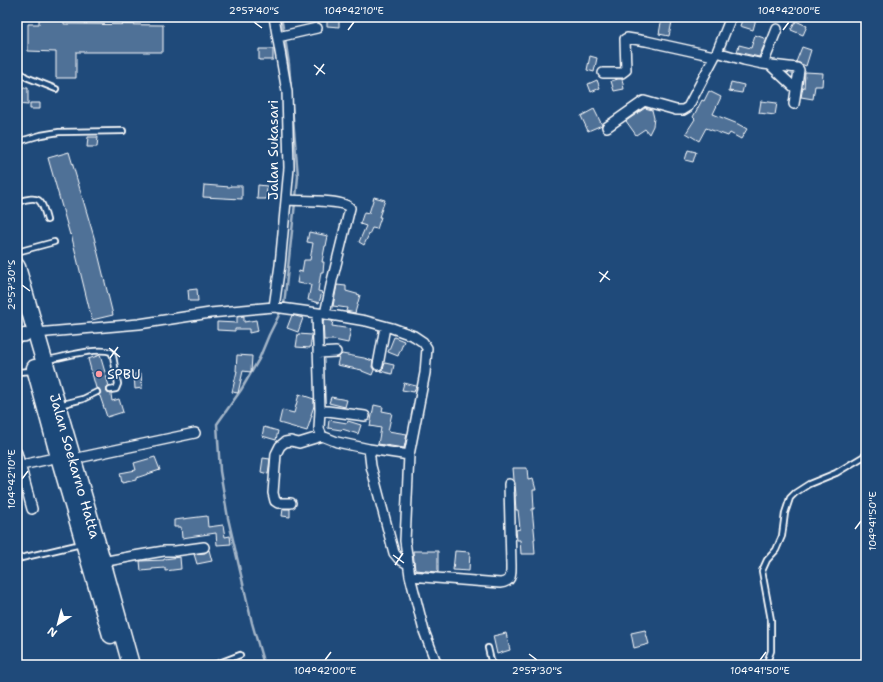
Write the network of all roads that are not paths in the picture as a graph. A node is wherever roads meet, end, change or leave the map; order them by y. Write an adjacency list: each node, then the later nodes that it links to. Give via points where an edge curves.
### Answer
1 (274, 17): 5 (street, Jalan Sukasari)
2 (731, 17): 6 (street)
3 (317, 28): 5 (street)
4 (777, 29): 7 (street)
5 (279, 37): 16 (street, Jalan Sukasari, via 287,92)
6 (716, 54): 7 (street); 9 (street, via 627,38 626,70); 13 (street, via 688,107 676,110 644,101)
7 (766, 65): 10 (street); 10 (street, via 797,68 799,70)
8 (17, 70): 11 (lane, via 26,77)
9 (603, 73)
10 (796, 89): 12 (street)
11 (56, 90)
12 (794, 104)
13 (607, 127)
14 (123, 131): 15 (lane, via 60,132)
15 (17, 142)
16 (289, 200): 23 (street, Jalan Sukasari); 24 (street, via 333,202 348,205 350,208 332,281)
17 (17, 202): 18 (lane, via 38,199 42,202)
18 (47, 220)
19 (54, 242): 20 (lane)
20 (17, 252)
21 (17, 267): 26 (highway, Jalan Soekarno Hatta)
22 (17, 306): 26 (highway, Jalan Soekarno Hatta)
23 (276, 307): 24 (street); 26 (street)
24 (321, 313): 25 (street); 28 (street)
25 (385, 327): 29 (street); 41 (street, via 414,336 427,348)
26 (29, 335): 30 (highway, Jalan Soekarno Hatta)
27 (336, 352): 28 (street)
28 (318, 353): 35 (street)
29 (378, 365)
30 (40, 366): 31 (lane); 32 (lane, via 70,355 102,350 111,352 118,384 116,389); 34 (highway, Jalan Soekarno Hatta); 43 (highway, Jalan Soekarno Hatta)
31 (17, 372)
32 (110, 390)
33 (98, 392): 34 (lane, via 83,399)
34 (58, 405): 43 (highway, Jalan Soekarno Hatta)
35 (320, 410): 36 (street); 38 (street, via 319,430)
36 (365, 416)
37 (195, 433): 43 (street)
38 (322, 436): 39 (street); 46 (street, via 300,443 285,442 278,450 275,461 274,499 278,503)
39 (369, 449): 41 (street); 52 (street, via 394,553)
40 (17, 453): 44 (street)
41 (409, 455): 52 (street, via 405,541)
42 (866, 455): 61 (lane, via 836,473 809,484 790,498 782,536 762,571 771,620 771,651)
43 (64, 459): 44 (street); 48 (highway, Jalan Soekarno Hatta); 51 (highway, Jalan Soekarno Hatta)
44 (21, 465): 47 (street)
45 (509, 484): 53 (street, via 512,572 506,583)
46 (290, 503)
47 (32, 509)
48 (85, 543): 50 (lane); 56 (highway, Jalan Soekarno Hatta)
49 (204, 547): 51 (street, via 164,551)
50 (17, 559)
51 (105, 562): 57 (highway, Jalan Soekarno Hatta)
52 (408, 564): 53 (street)
53 (410, 576): 59 (street)
54 (488, 648): 60 (lane)
55 (240, 655): 58 (lane)
56 (120, 665)
57 (131, 665)
58 (214, 665)
59 (436, 665)
60 (492, 665)
61 (766, 665)

